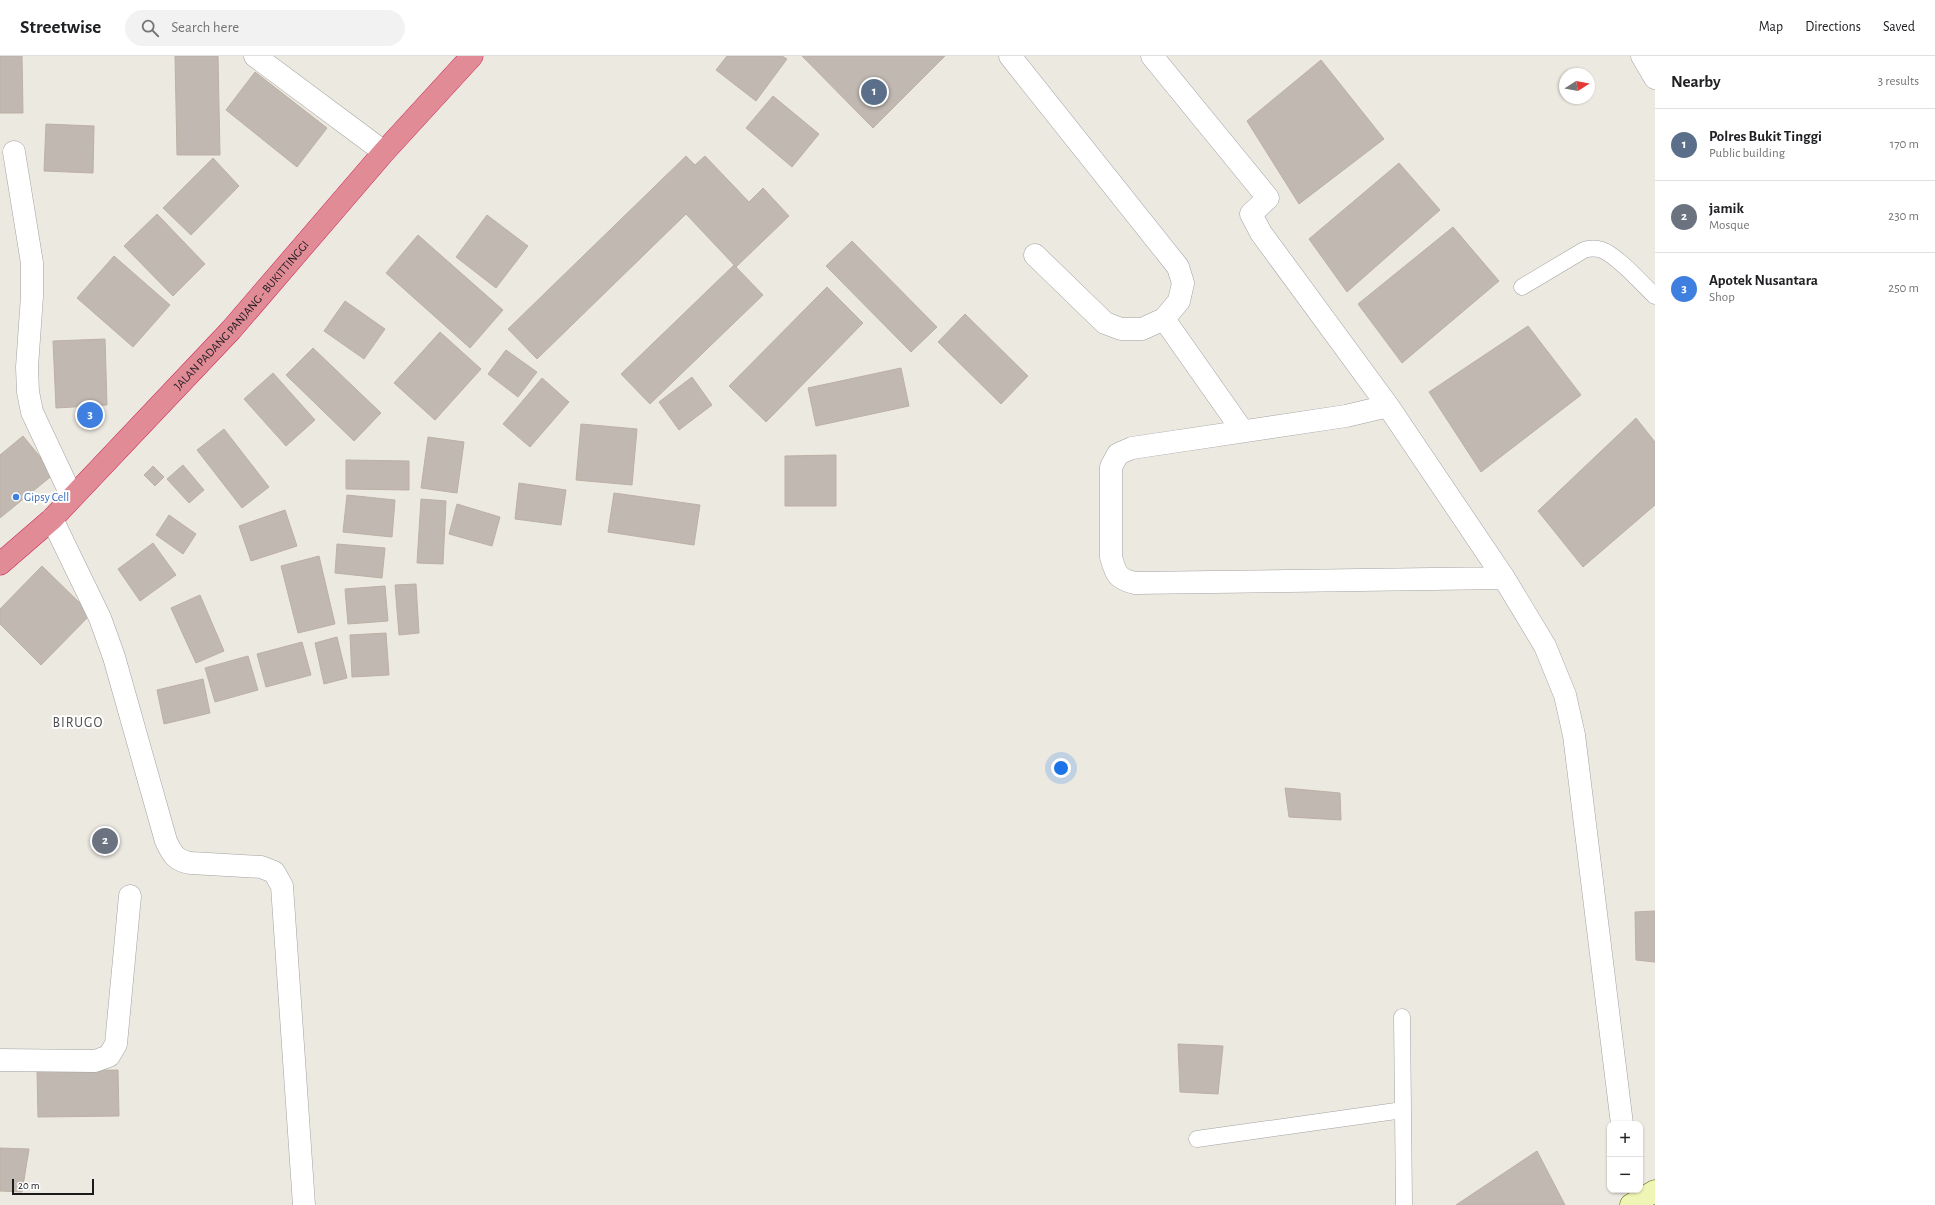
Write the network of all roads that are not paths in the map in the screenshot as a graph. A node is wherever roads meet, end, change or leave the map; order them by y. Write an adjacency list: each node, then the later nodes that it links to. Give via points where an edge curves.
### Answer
1 (255, 56): 8 (street)
2 (472, 56): 8 (highway, JALAN PADANG PANJANG - BUKITTINGGI)
3 (1010, 56): 12 (street, via 1178,267 1183,283 1179,301)
4 (1152, 56): 13 (street, via 1268,198 1251,214 1261,233)
5 (1642, 56): 6 (street)
6 (1655, 78)
7 (14, 152): 15 (street, via 32,262 28,392 32,412)
8 (384, 152): 15 (highway, JALAN PADANG PANJANG - BUKITTINGGI, via 231,330)
9 (1035, 256): 12 (street, via 1105,322 1121,329 1142,329)
10 (1522, 287): 11 (lane, via 1584,250 1592,248 1613,256)
11 (1655, 296)
12 (1164, 320): 14 (street)
13 (1388, 406): 14 (street, via 1346,416); 18 (street)
14 (1242, 430): 18 (street, via 1132,448 1118,454 1111,467 1111,557 1115,570 1123,580 1136,583)
15 (72, 497): 16 (highway, JALAN PADANG PANJANG - BUKITTINGGI)
16 (52, 519): 17 (highway, JALAN PADANG PANJANG - BUKITTINGGI); 27 (street, via 100,618 112,650 172,855 182,862 260,867 274,872 282,886)
17 (0, 564)
18 (1504, 578): 23 (street, via 1545,646 1565,695 1574,735)
19 (130, 896): 21 (street, via 116,1044 109,1056 95,1061)
20 (1402, 1017): 22 (lane)
21 (0, 1060)
22 (1403, 1110): 24 (lane); 28 (lane)
23 (1622, 1121)
24 (1197, 1139)
25 (1655, 1191): 26 (street)
26 (1631, 1200)
27 (304, 1205)
28 (1404, 1205)

